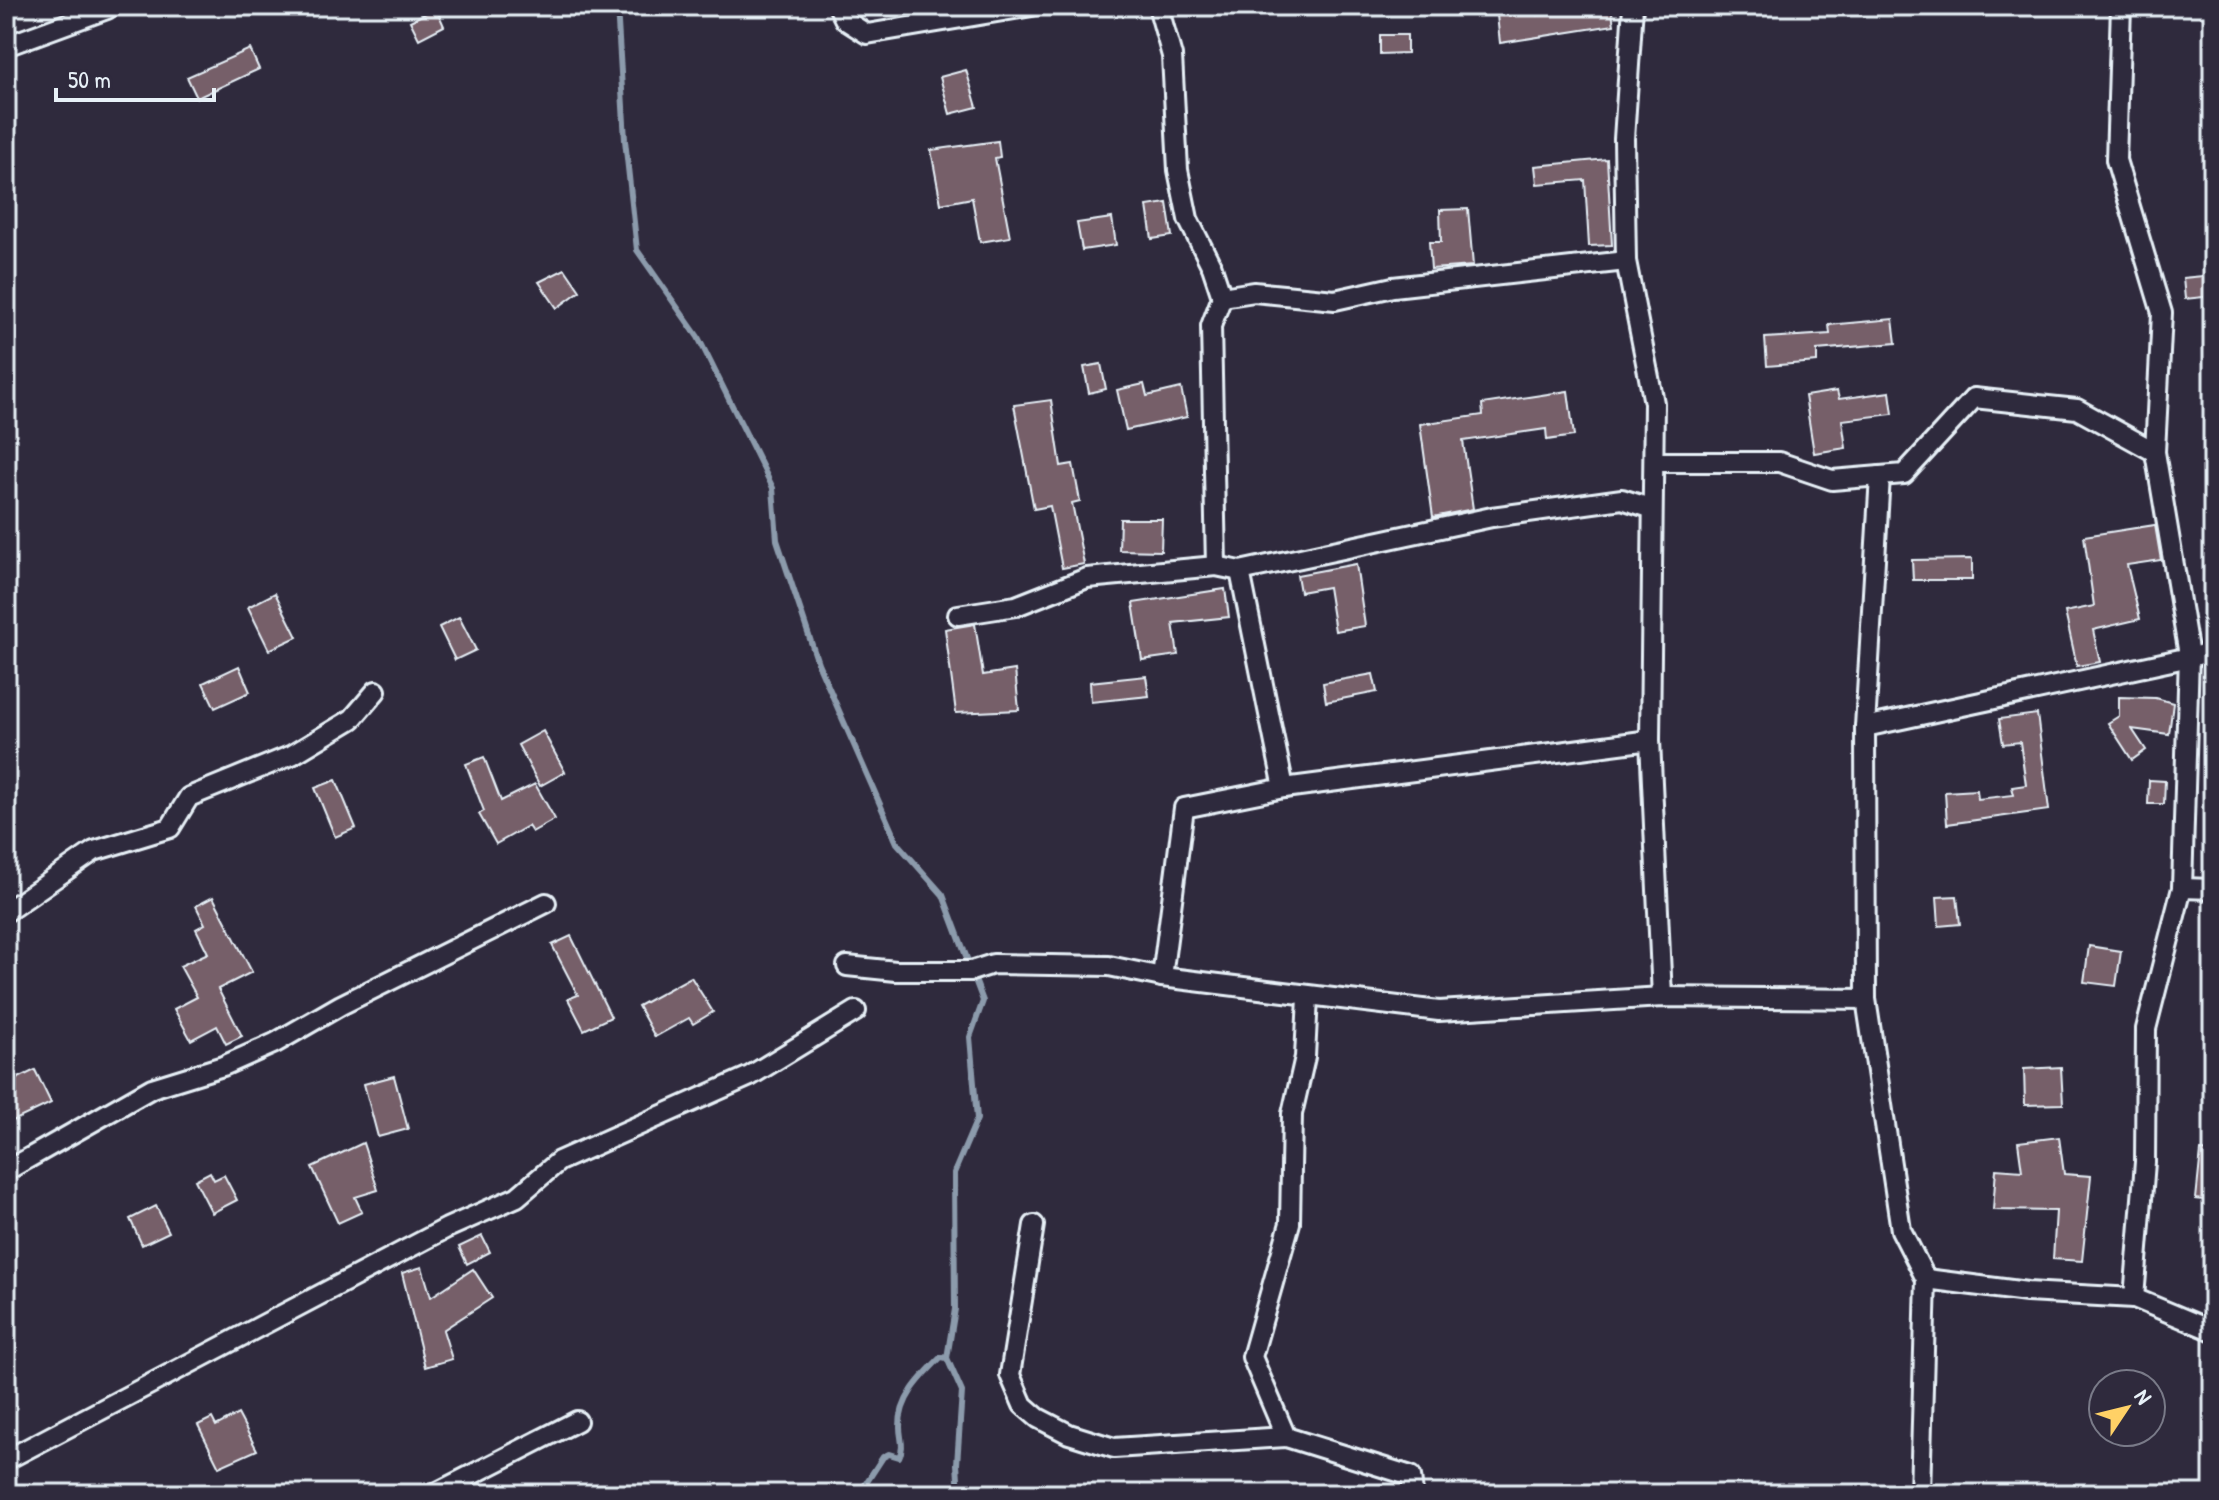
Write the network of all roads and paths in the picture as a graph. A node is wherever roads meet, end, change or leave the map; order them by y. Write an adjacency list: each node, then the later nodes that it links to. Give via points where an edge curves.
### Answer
1 (838, 6): 2 (street, via 845,20 867,34)
2 (1032, 6)
3 (1158, 6): 9 (street, via 1172,56 1178,170 1188,219)
4 (1633, 6): 8 (street, via 1624,139)
5 (2121, 6): 10 (street, via 2116,160 2162,313)
6 (107, 9): 7 (street)
7 (6, 46)
8 (1626, 261): 9 (street, via 1393,287 1335,300 1254,292); 11 (street, via 1654,403)
9 (1222, 297): 14 (street, via 1211,326)
10 (2155, 452): 12 (street, via 2077,409 1974,398 1904,474); 18 (street)
11 (1655, 462): 12 (street, via 1779,462 1832,480); 13 (street)
12 (1880, 476): 20 (street)
13 (1650, 508): 15 (street, via 1622,499 1492,517); 21 (street)
14 (1216, 566): 15 (street); 16 (street, via 1087,578 1016,606)
15 (1240, 571): 22 (street)
16 (958, 615)
17 (2213, 652): 18 (street)
18 (2189, 655): 20 (street); 23 (street)
19 (376, 691): 26 (street, via 352,719 292,755 189,797 170,828 94,851)
20 (1865, 727): 31 (street)
21 (1650, 740): 22 (street); 30 (street)
22 (1284, 788): 28 (street, via 1184,808)
23 (2182, 888): 24 (street); 36 (street, via 2146,1029 2145,1162)
24 (2213, 889)
25 (546, 903): 33 (street, via 275,1043 152,1088)
26 (6, 912)
27 (847, 966): 28 (street, via 971,971 993,964 1109,966)
28 (1162, 977): 29 (street)
29 (1308, 997): 30 (street, via 1439,1011); 39 (street, via 1305,1057 1292,1114 1290,1223 1252,1357)
30 (1662, 997): 31 (street)
31 (1866, 999): 35 (street, via 1901,1230)
32 (856, 1011): 40 (street, via 750,1076 559,1161 517,1197 447,1228)
33 (6, 1171)
34 (1034, 1225): 39 (street, via 1010,1375 1023,1405 1038,1418 1114,1448)
35 (1926, 1279): 36 (street); 43 (street)
36 (2134, 1298): 37 (street)
37 (2213, 1331)
38 (577, 1421): 41 (street)
39 (1286, 1437): 42 (street, via 1411,1476)
40 (6, 1460)
41 (434, 1494)
42 (1413, 1494)
43 (1920, 1494)

